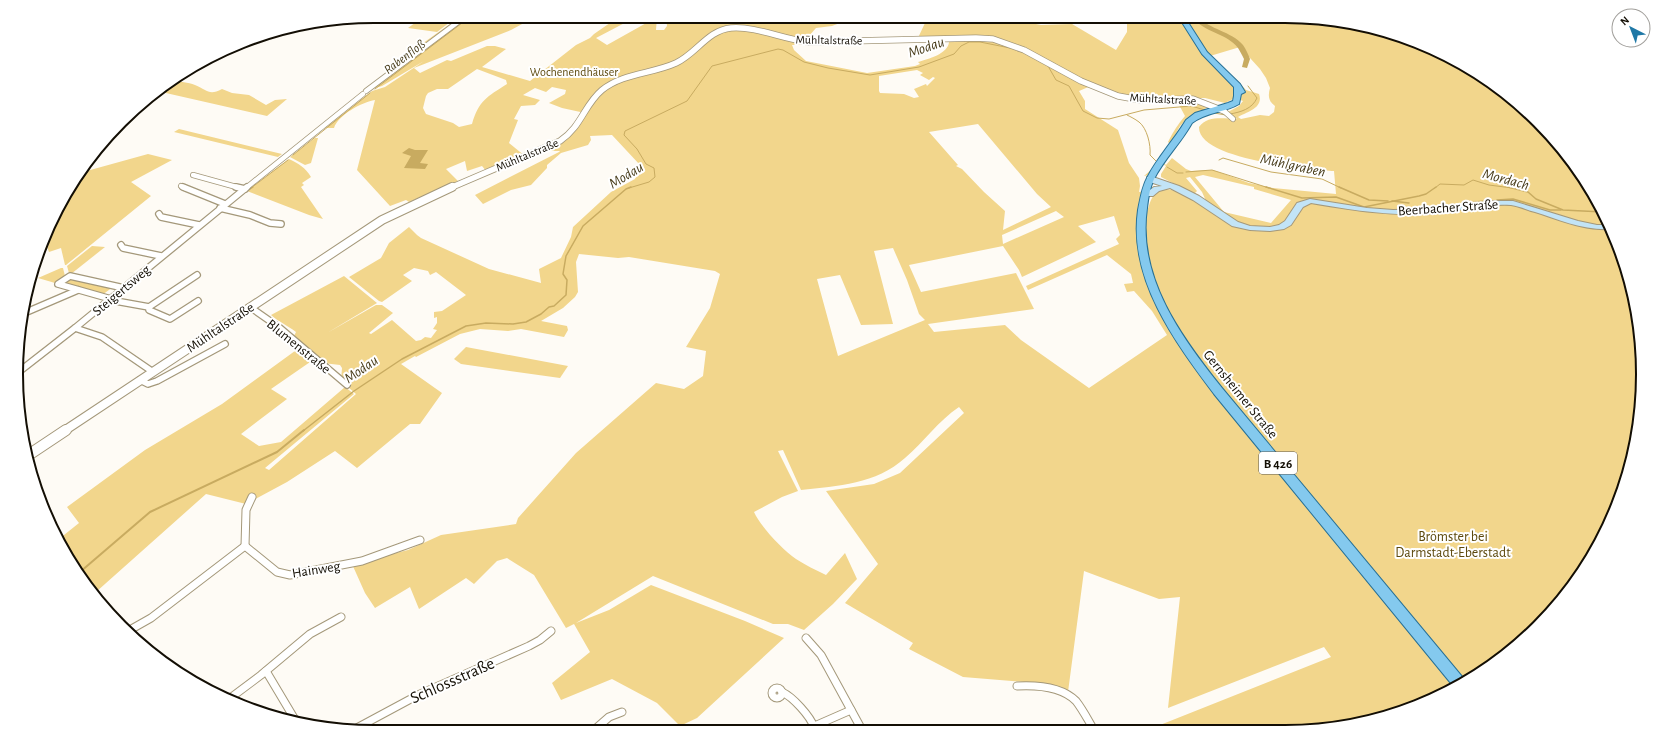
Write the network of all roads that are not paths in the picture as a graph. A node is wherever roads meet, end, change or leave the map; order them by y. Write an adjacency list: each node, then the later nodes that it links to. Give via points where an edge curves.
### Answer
1 (457, 23): 9 (street, Steigertsweg, via 364,93)
2 (1185, 23): 3 (main road, B 426, via 1204,53 1241,93 1236,106)
3 (1221, 112): 4 (main road, B 426, via 1193,123 1188,134); 4 (main road, B 426, via 1196,116 1190,121); 26 (street, Mühltalstraße, via 1207,103 1194,100 1141,100 1118,95 1084,83 1048,61 995,39 809,42 744,29 725,29 713,34 676,64 606,87 596,96 575,129 564,139 439,195 415,203 382,220)
4 (1168, 157): 6 (main road, Gernsheimer Straße / B 426)
5 (193, 175): 9 (street)
6 (1153, 181): 8 (main road, Beerbacher Straße); 10 (main road, Beerbacher Straße); 11 (main road, Gernsheimer Straße / B 426); 13 (main road, Gernsheimer Straße / B 426, via 1145,196)
7 (181, 186): 12 (street)
8 (1167, 187): 10 (main road, Beerbacher Straße); 11 (main road)
9 (245, 189): 12 (street, Steigertsweg)
10 (1184, 192): 17 (main road, Beerbacher Straße, via 1234,224 1270,229 1281,227 1288,222 1300,205 1310,201 1393,212 1435,211 1491,203 1513,203 1577,223)
11 (1150, 194): 13 (main road, Gernsheimer Straße / B 426)
12 (222, 206): 15 (street, via 270,223); 16 (street, Steigertsweg)
13 (1143, 211): 43 (main road, Gernsheimer Straße / B 426, via 1141,230 1144,259 1162,310 1190,355)
14 (159, 214): 16 (street, via 161,217)
15 (281, 224)
16 (198, 225): 19 (street, Steigertsweg)
17 (1603, 227)
18 (120, 245): 19 (street, via 123,248)
19 (161, 256): 21 (street, Steigertsweg)
20 (197, 275): 25 (street)
21 (124, 288): 22 (street, via 68,276 58,284); 23 (street, Steigertsweg)
22 (78, 290): 23 (street); 27 (street)
23 (110, 299): 25 (street); 28 (street, Steigertsweg)
24 (198, 301): 25 (street, via 170,319 149,310)
25 (148, 307)
26 (250, 307): 31 (street, Mühltalstraße); 33 (street, Blumenstraße, via 280,328)
27 (29, 311)
28 (75, 328): 30 (street, Steigertsweg); 31 (street, via 102,337)
29 (225, 344): 32 (street, via 157,381 148,384)
30 (23, 368)
31 (151, 371): 32 (street, Mühltalstraße)
32 (140, 380): 34 (street, Mühltalstraße)
33 (347, 386)
34 (32, 452)
35 (252, 497): 37 (street, via 246,510)
36 (420, 540): 37 (street, Hainweg, via 362,560 290,575 277,572)
37 (244, 546): 39 (street, via 151,618)
38 (341, 617): 42 (street, via 327,622 304,638)
39 (133, 628)
40 (551, 631): 50 (street, Schlossstraße, via 529,646 420,694)
41 (806, 638): 47 (street, via 821,655)
42 (266, 671): 46 (street); 49 (street)
43 (1456, 680)
44 (1017, 686): 55 (street, via 1066,694 1076,703)
45 (782, 692): 52 (street, via 789,695)
46 (233, 695)
47 (850, 710): 53 (street); 54 (street)
48 (622, 712): 51 (street, via 609,717)
49 (292, 715)
50 (362, 724)
51 (600, 725)
52 (813, 725)
53 (818, 725)
54 (859, 725)
55 (1091, 725)

